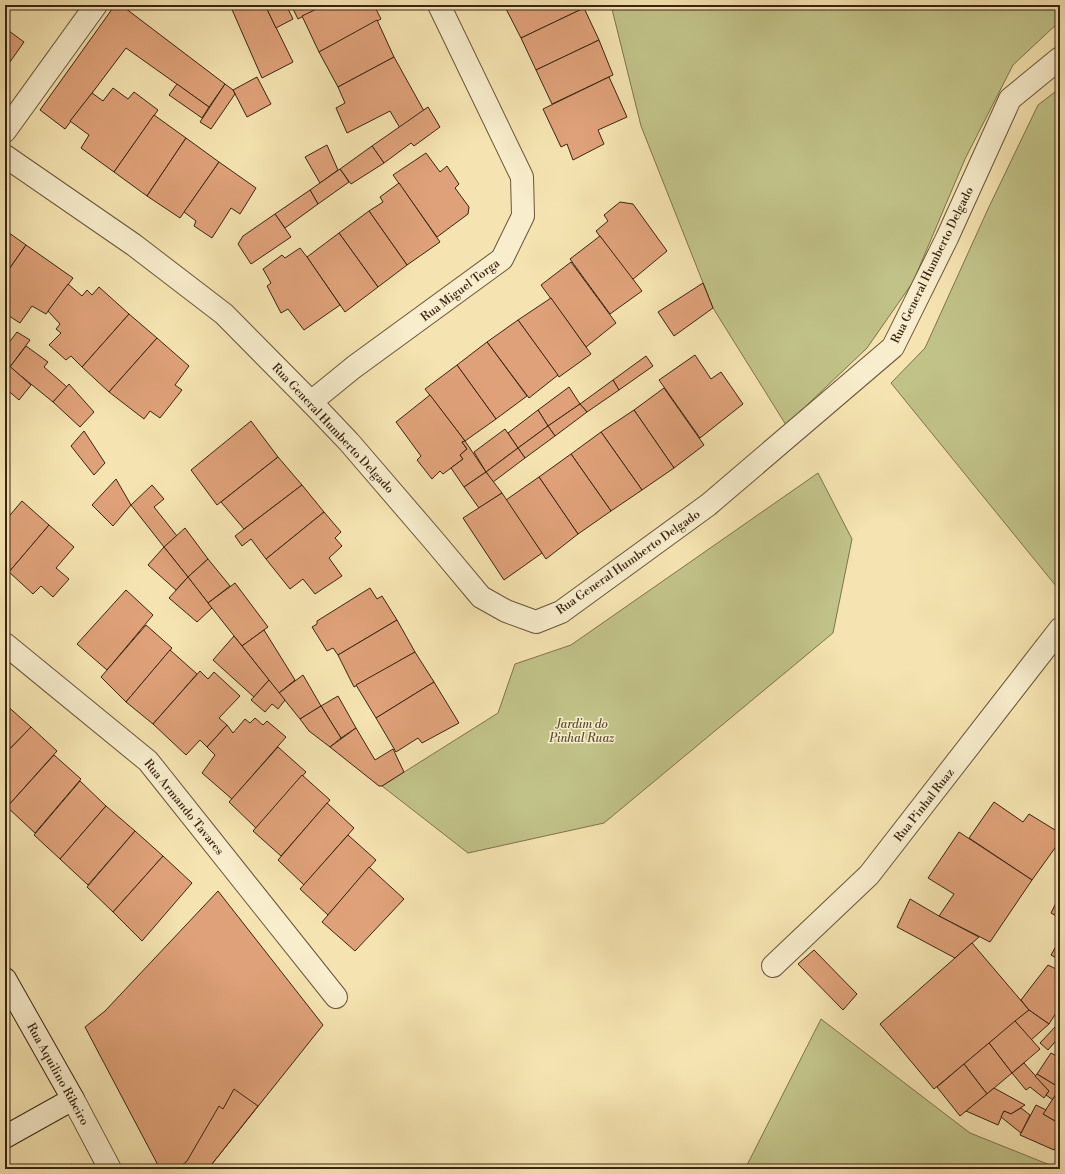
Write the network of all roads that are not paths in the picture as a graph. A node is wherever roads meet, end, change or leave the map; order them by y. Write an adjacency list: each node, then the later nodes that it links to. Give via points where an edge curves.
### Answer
1 (96, 5): 4 (street)
2 (439, 5): 6 (street, Rua Miguel Torga, via 522,177 523,216 502,259)
3 (1060, 58): 6 (street, Rua General Humberto Delgado, via 1010,99 947,238 893,347 708,505 561,612 536,622 506,611 481,597 349,442)
4 (5, 131)
5 (5, 156): 6 (street, Rua General Humberto Delgado, via 134,245 224,314)
6 (311, 402)
7 (1060, 629): 9 (street, Rua Pinhal Ruaz, via 869,875)
8 (5, 644): 11 (street, Rua Armando Tavares, via 148,760)
9 (773, 966)
10 (5, 979): 12 (street, Rua Aquilino Ribeiro)
11 (336, 998)
12 (73, 1100): 13 (street); 14 (street, Rua Aquilino Ribeiro)
13 (5, 1137)
14 (110, 1169)

